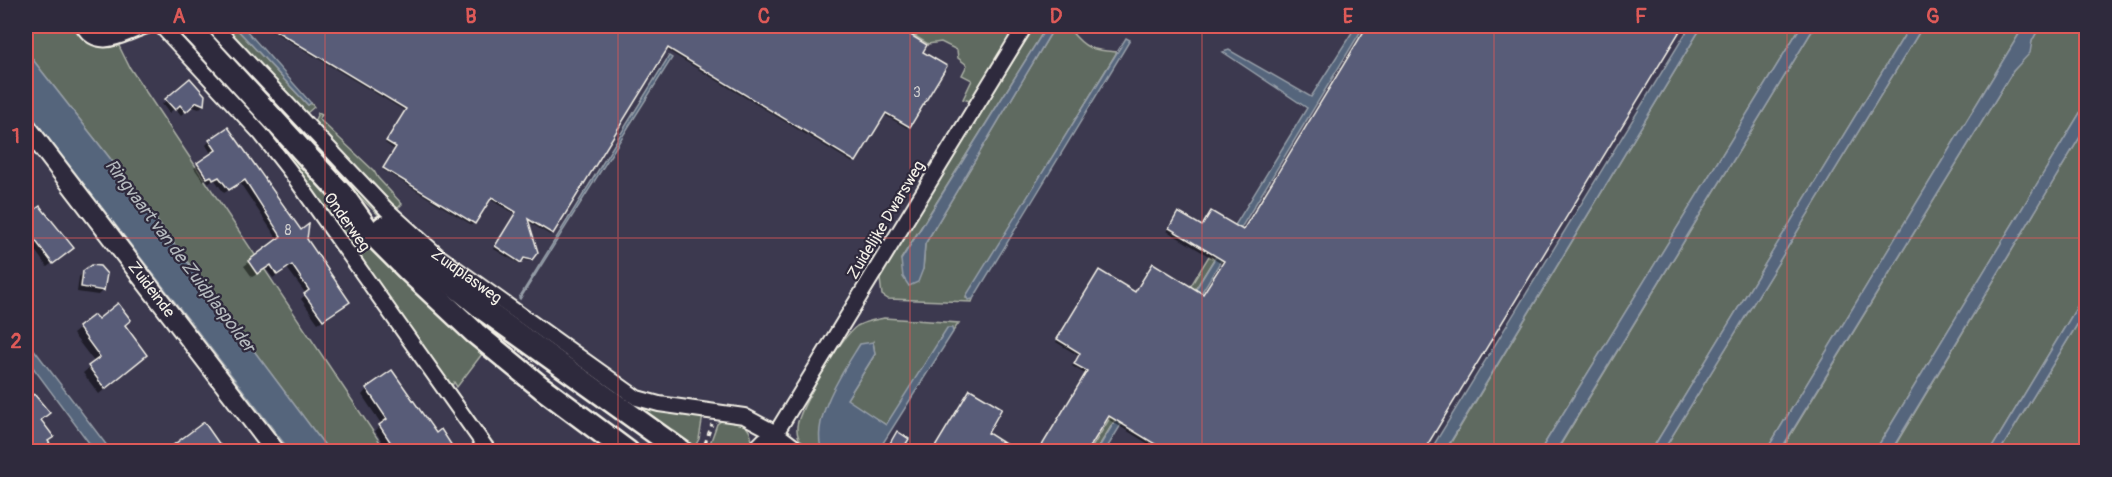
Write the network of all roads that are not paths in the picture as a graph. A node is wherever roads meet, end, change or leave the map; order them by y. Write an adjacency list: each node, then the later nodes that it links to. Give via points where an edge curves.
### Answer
1 (82, 26): 2 (street, via 105,40)
2 (147, 26)
3 (161, 26): 11 (street, Onderweg, via 290,171)
4 (188, 26): 8 (main road, Zuidplasweg)
5 (214, 26): 9 (street, Zuidplasweg, via 386,209 437,255 637,398 744,416)
6 (1024, 26): 9 (street, Zuidelijke Dwarsweg)
7 (26, 126): 10 (street, Zuideinde)
8 (342, 194): 12 (main road, Zuidplasweg, via 368,230 475,333); 13 (main road, Zuidplasweg, via 493,316)
9 (776, 433): 14 (street, Zuidelijke Dwarsweg); 15 (street, Zuidelijke Dwarsweg); 16 (street, Zuidplasweg)
10 (276, 452)
11 (489, 452)
12 (628, 452)
13 (682, 452)
14 (752, 452)
15 (772, 452)
16 (801, 452)

